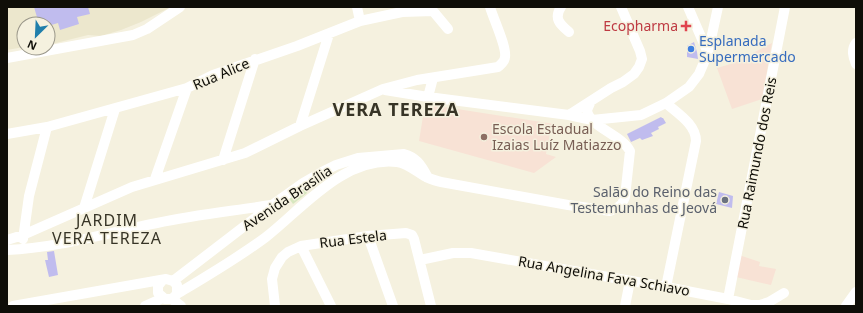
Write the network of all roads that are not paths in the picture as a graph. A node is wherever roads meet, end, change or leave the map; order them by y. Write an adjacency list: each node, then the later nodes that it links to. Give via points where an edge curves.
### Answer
1 (180, 7): 16 (street, via 147,29 133,35)
2 (357, 7): 10 (street)
3 (490, 7): 19 (street, via 505,49 506,56 503,62 498,66)
4 (561, 7): 12 (street, via 559,23)
5 (621, 7): 23 (street, via 642,59 634,74)
6 (688, 7): 15 (street)
7 (718, 7): 15 (street)
8 (786, 7): 52 (street, Rua Raimundo dos Reis)
9 (432, 9): 10 (street, Rua Alice); 11 (street)
10 (360, 21): 13 (street, Rua Alice)
11 (448, 29)
12 (569, 32)
13 (328, 34): 17 (street, Rua Alice); 29 (street)
14 (856, 42): 18 (street, via 852,56)
15 (708, 53): 24 (street, via 699,74 688,87)
16 (7, 58)
17 (255, 59): 20 (street, Rua Alice); 34 (street)
18 (856, 64)
19 (433, 78): 21 (street); 22 (street)
20 (187, 88): 25 (street, Rua Alice); 35 (street)
21 (383, 89): 22 (street); 29 (street)
22 (428, 97): 26 (street)
23 (590, 101): 26 (street); 28 (street, via 587,110)
24 (666, 103): 27 (street, via 641,115); 48 (street, via 692,127 696,140)
25 (115, 109): 30 (street, Rua Alice); 37 (street)
26 (569, 115): 28 (street)
27 (618, 118): 28 (street); 32 (street, via 615,127)
28 (592, 120): 32 (street, Avenida Brasília)
29 (300, 126): 34 (street, via 245,153)
30 (47, 127): 31 (street, Rua Alice); 38 (street)
31 (7, 134)
32 (618, 137): 33 (street, Avenida Brasília, via 628,146 630,156 625,197 622,204 610,211 440,182 428,178)
33 (397, 158): 36 (street, Avenida Brasília, via 358,158 336,165 303,183); 51 (street, Avenida Brasília, via 365,166 335,180 231,262)
34 (223, 160): 35 (street)
35 (155, 179): 37 (street)
36 (272, 205): 42 (street, via 159,222); 46 (street, Avenida Brasília)
37 (84, 208): 38 (street)
38 (22, 235): 40 (street); 42 (street)
39 (368, 236): 41 (street, Rua Estela); 44 (street, Rua Estela, via 406,233 412,235); 58 (street)
40 (7, 240)
41 (300, 246): 56 (street, via 282,257 275,268 272,279); 57 (street)
42 (24, 249): 43 (street)
43 (7, 250)
44 (420, 260): 47 (street, Rua Angelina Fava Schiavo, via 453,253 471,253); 59 (street)
45 (162, 281): 46 (street); 51 (street, via 158,293); 53 (street)
46 (173, 281): 51 (street, via 177,285)
47 (630, 281): 48 (street, Rua Angelina Fava Schiavo); 60 (street)
48 (666, 287): 52 (street, Rua Angelina Fava Schiavo)
49 (856, 292): 61 (street)
50 (784, 293): 52 (street, Rua Angelina Fava Schiavo, via 760,305 750,305)
51 (171, 297): 54 (street, Avenida Brasília); 55 (street)
52 (728, 298)
53 (12, 306)
54 (145, 306)
55 (181, 306)
56 (275, 306)
57 (330, 306)
58 (393, 306)
59 (431, 306)
60 (625, 306)
61 (846, 306)

